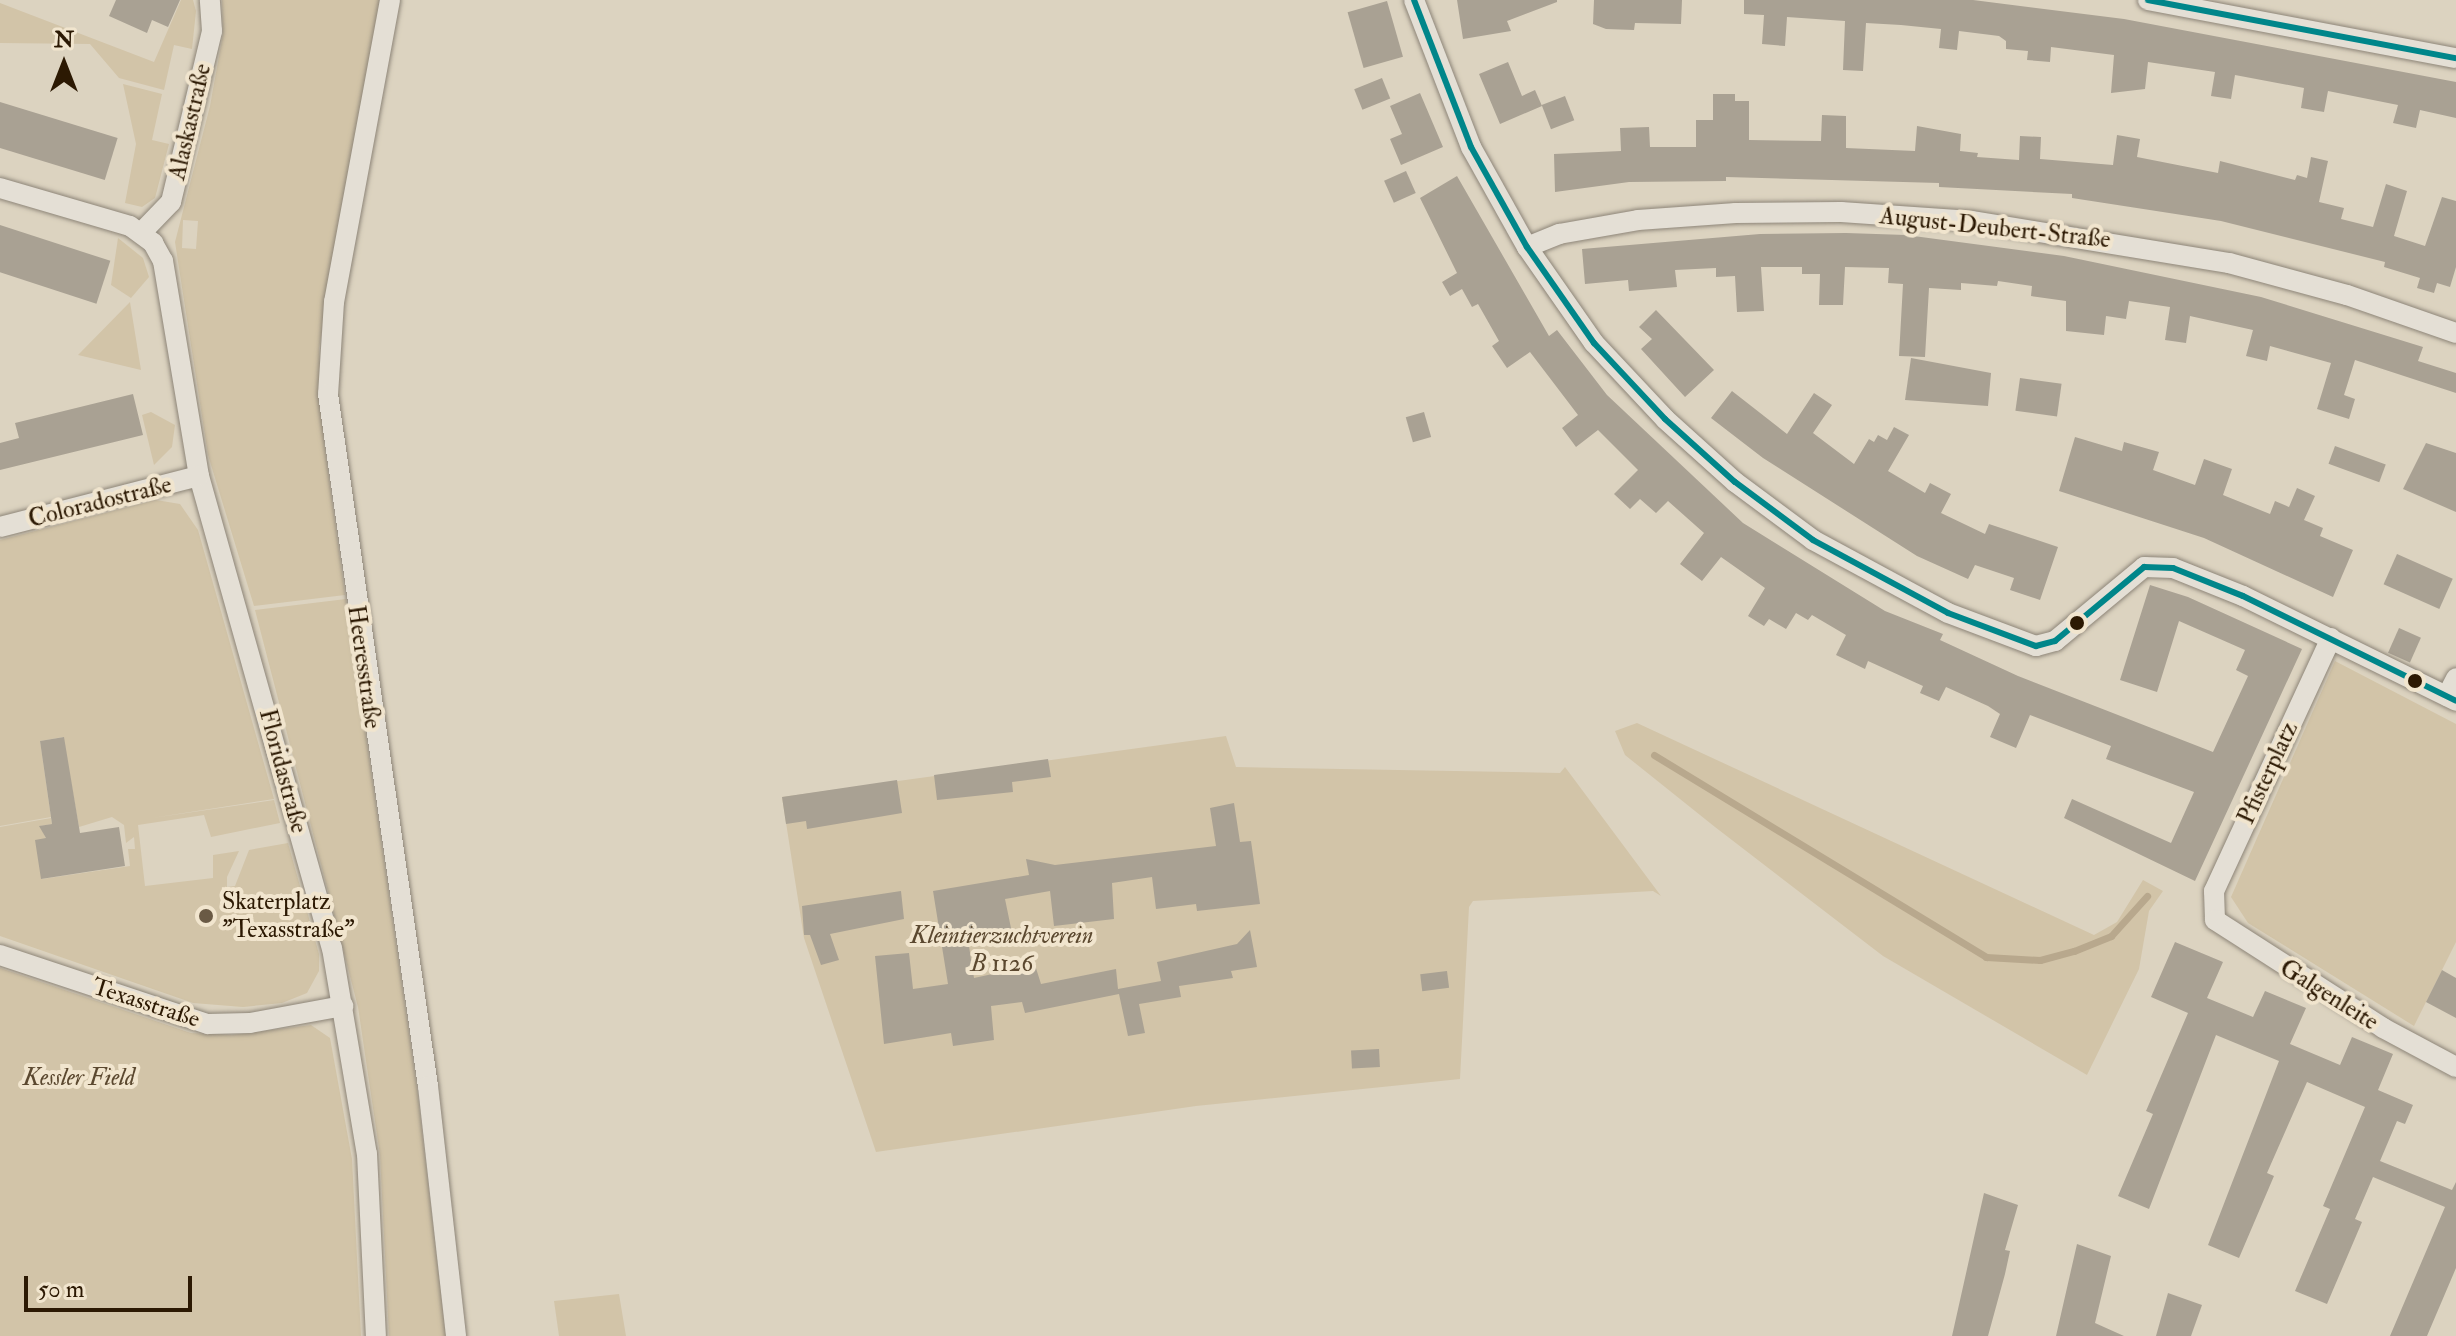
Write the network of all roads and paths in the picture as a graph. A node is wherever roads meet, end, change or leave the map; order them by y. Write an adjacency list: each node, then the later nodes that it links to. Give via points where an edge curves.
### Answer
1 (210, 0): 7 (street, Alaskastraße, via 212,31 171,202)
2 (390, 0): 19 (street, Heeresstraße, via 334,302 328,394 428,1086)
3 (1414, 0): 8 (street, via 1471,147)
4 (2148, 0): 5 (street)
5 (2456, 58)
6 (0, 188): 7 (street)
7 (136, 229): 10 (street, Floridastraße, via 163,261)
8 (1527, 247): 9 (street, August-Deubert-Straße, via 1559,234 1638,220 1736,213 1841,212 1972,221 2229,263); 12 (street, via 1594,343 1665,419 1735,482 1813,540 1948,613 2021,643 2047,644 2133,575 2162,566)
9 (2456, 333)
10 (199, 476): 11 (street, Coloradostraße); 16 (street, Floridastraße, via 332,948)
11 (0, 527)
12 (2331, 638): 13 (street); 14 (street, Pfisterplatz, via 2214,891)
13 (2453, 692)
14 (2213, 911): 17 (street, Galgenleite, via 2225,931)
15 (0, 955): 16 (street, Texasstraße, via 208,1024 250,1023)
16 (343, 1006): 18 (street, Floridastraße, via 367,1154)
17 (2456, 1067)
18 (376, 1336)
19 (456, 1336)

